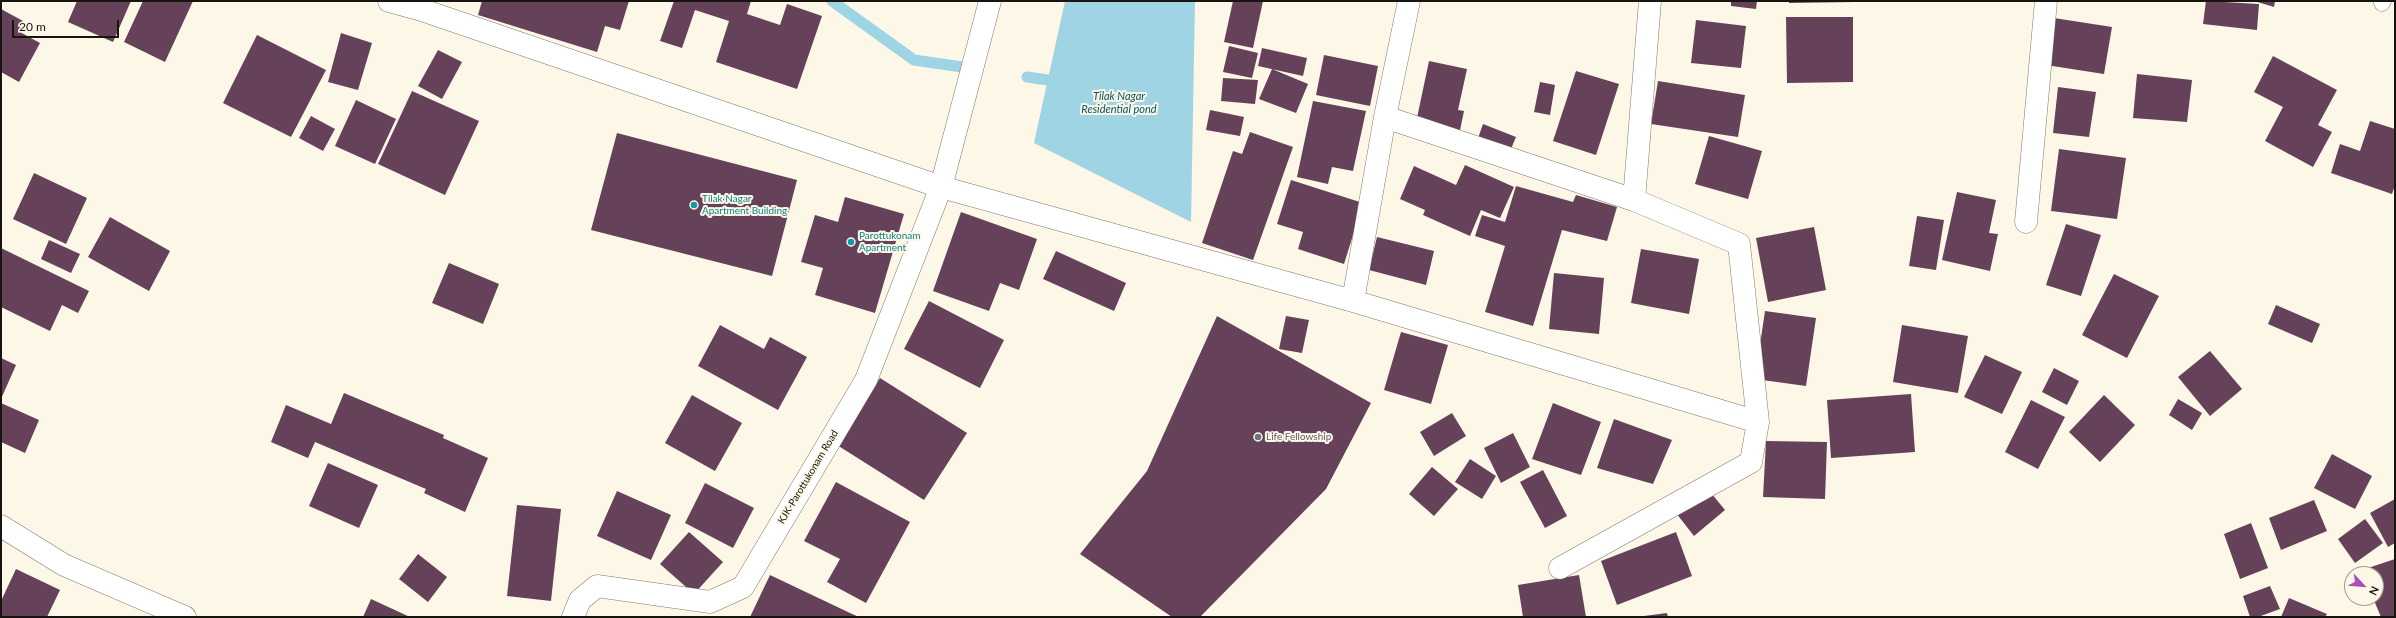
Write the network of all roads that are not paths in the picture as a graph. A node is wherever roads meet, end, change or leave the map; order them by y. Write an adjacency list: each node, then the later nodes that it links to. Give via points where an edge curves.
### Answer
1 (389, 1): 7 (street, via 425,11)
2 (990, 1): 7 (street, KJK-Parottukonam Road)
3 (1409, 1): 6 (street)
4 (1650, 1): 8 (street)
5 (2046, 1): 9 (street)
6 (1384, 117): 8 (street); 10 (street)
7 (941, 187): 10 (street); 15 (street, KJK-Parottukonam Road, via 866,380 743,587 710,602 597,586 580,600)
8 (1634, 200): 11 (street, via 1739,244)
9 (2026, 222)
10 (1353, 301): 11 (street)
11 (1758, 422): 13 (street, via 1751,462)
12 (1, 526): 14 (street, via 64,565)
13 (1560, 568)
14 (185, 617)
15 (573, 617)

